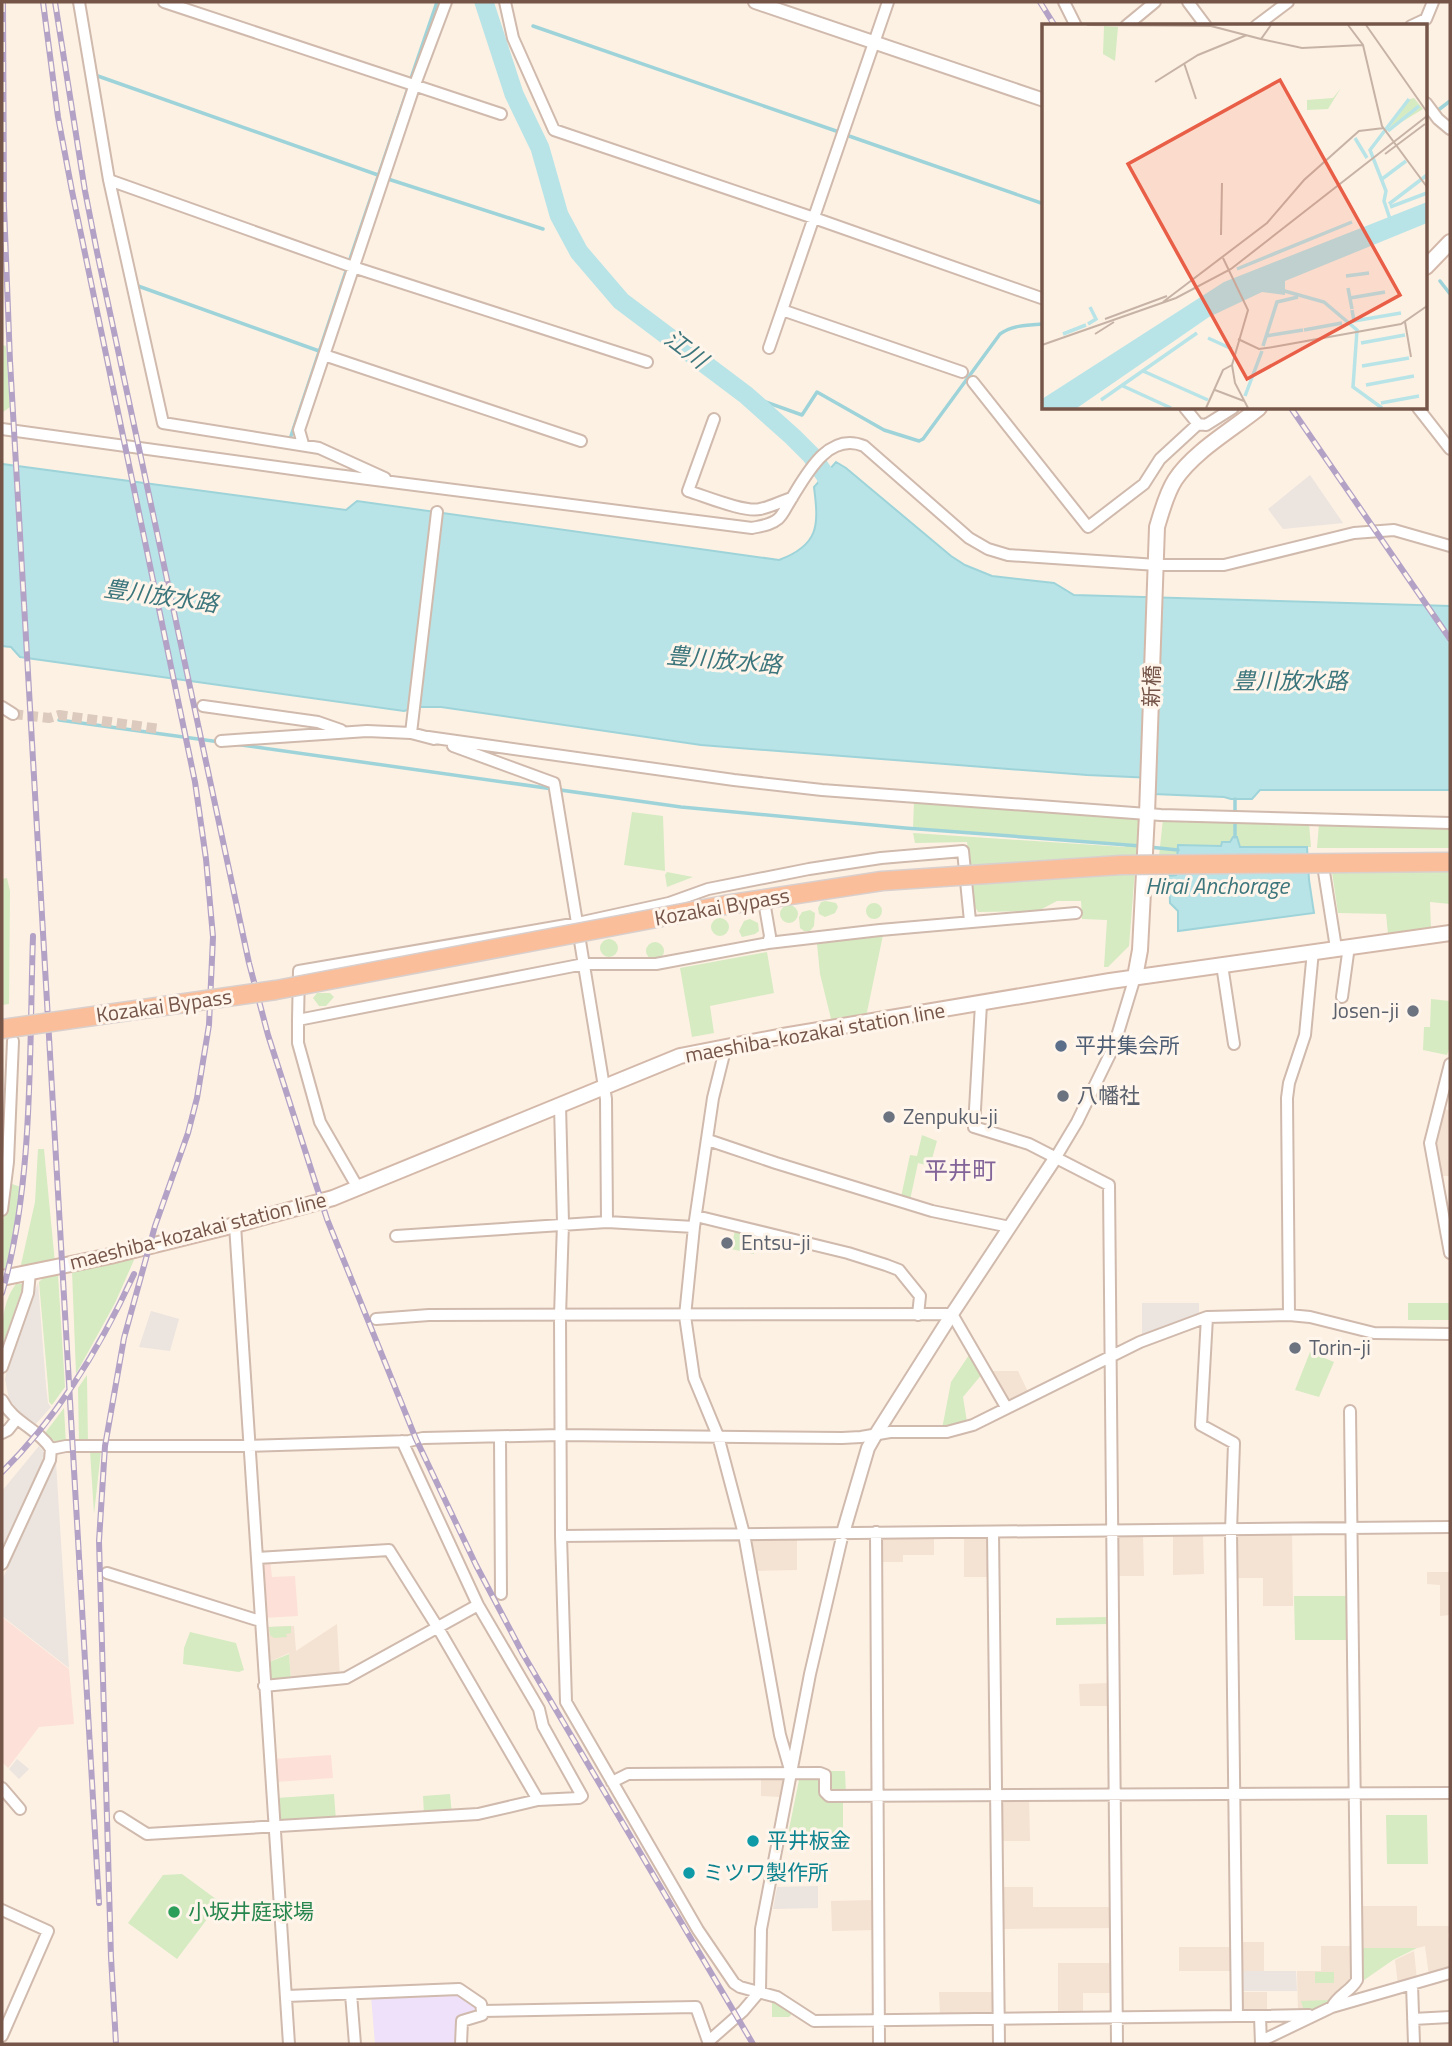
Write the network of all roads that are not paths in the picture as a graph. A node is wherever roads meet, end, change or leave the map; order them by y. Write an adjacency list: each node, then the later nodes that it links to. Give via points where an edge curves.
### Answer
1 (79, 2): 23 (street)
2 (163, 2): 18 (street)
3 (446, 2): 18 (street)
4 (505, 2): 24 (street, via 513,38 554,130)
5 (755, 2): 17 (street)
6 (888, 2): 17 (street)
7 (1064, 2): 12 (street)
8 (1156, 2): 13 (street)
9 (1188, 2): 14 (street)
10 (1288, 2): 15 (street)
11 (1433, 2): 16 (street, via 1426,19)
12 (1075, 24)
13 (1128, 24)
14 (1204, 24)
15 (1259, 24)
16 (1415, 24)
17 (874, 42): 19 (street); 24 (street)
18 (414, 87): 21 (street); 28 (street)
19 (1042, 99)
20 (1428, 106): 22 (street)
21 (501, 114)
22 (1450, 129)
23 (108, 180): 28 (street); 43 (street, via 163,423)
24 (814, 218): 29 (street); 30 (street)
25 (1450, 242): 26 (main road)
26 (1445, 255): 27 (main road)
27 (1428, 266)
28 (353, 267): 32 (street); 33 (street)
29 (1042, 298)
30 (782, 310): 31 (street); 34 (street)
31 (769, 348)
32 (324, 355): 42 (street); 43 (street, via 299,430)
33 (647, 362)
34 (962, 372)
35 (973, 382): 40 (street, via 1088,527 1144,484 1160,459)
36 (1187, 410): 40 (street)
37 (1245, 410): 40 (street); 49 (main road, 新橋, via 1175,480 1157,527)
38 (1420, 410): 44 (street)
39 (714, 419): 46 (street, via 688,491 742,509 760,510)
40 (1198, 424)
41 (2, 429): 45 (street)
42 (581, 441)
43 (303, 444): 45 (street)
44 (1450, 449)
45 (394, 482): 46 (street, via 752,528 779,518)
46 (792, 498): 49 (street, via 829,449 852,441 864,446 969,538 988,549 1008,555)
47 (437, 512): 53 (street)
48 (1450, 546): 49 (street, via 1394,530 1354,533 1224,565)
49 (1157, 565): 57 (main road, 新橋)
50 (203, 706): 54 (street, via 318,722)
51 (2, 707): 52 (street)
52 (13, 714)
53 (412, 730): 54 (street); 55 (street)
54 (344, 732): 56 (street)
55 (428, 737): 57 (street, via 822,790); 64 (street, via 554,783)
56 (221, 741)
57 (1148, 811): 58 (street); 71 (main road, 新橋)
58 (1450, 823)
59 (1450, 862): 75 (highway, Kozakai Bypass, bridge, via 1121,865 882,881 725,905 276,990)
60 (1324, 872): 67 (street)
61 (765, 907): 66 (street)
62 (1076, 913): 63 (street)
63 (970, 921): 64 (street, via 963,851 808,869); 66 (street)
64 (578, 923): 69 (street); 74 (street, via 299,971)
65 (1450, 933): 67 (main road, maeshiba-kozakai station line)
66 (768, 943): 69 (street, via 656,964)
67 (1342, 947): 68 (main road, maeshiba-kozakai station line); 72 (street)
68 (1312, 951): 70 (main road, maeshiba-kozakai station line); 96 (street, via 1305,1035 1287,1098)
69 (584, 964): 74 (street); 79 (street)
70 (1222, 965): 71 (main road, maeshiba-kozakai station line); 76 (street)
71 (1135, 977): 73 (main road, maeshiba-kozakai station line); 82 (street, via 1114,1046)
72 (1342, 997)
73 (981, 1004): 77 (main road, maeshiba-kozakai station line); 82 (street, via 974,1127)
74 (298, 1020): 83 (street, via 298,1043 320,1122)
75 (8, 1035): 84 (street, via 8,1162)
76 (1234, 1044)
77 (726, 1046): 79 (main road, maeshiba-kozakai station line, via 680,1056); 81 (street)
78 (1450, 1064): 91 (street, via 1430,1143)
79 (603, 1087): 80 (main road, maeshiba-kozakai station line); 86 (street)
80 (560, 1105): 83 (main road, maeshiba-kozakai station line); 87 (street)
81 (708, 1140): 85 (street); 89 (street, via 932,1211)
82 (1056, 1157): 89 (street); 102 (street, via 1109,1185)
83 (358, 1188): 88 (main road, maeshiba-kozakai station line)
84 (2, 1210)
85 (695, 1221): 86 (street); 95 (street, via 848,1252 899,1270 920,1296); 97 (street)
86 (607, 1222): 87 (street)
87 (563, 1223): 90 (street); 98 (street)
88 (235, 1225): 92 (main road, maeshiba-kozakai station line); 114 (street)
89 (1010, 1227): 94 (street)
90 (396, 1236)
91 (1450, 1253)
92 (30, 1272): 93 (main road, maeshiba-kozakai station line); 103 (street, via 28,1293)
93 (2, 1278)
94 (952, 1314): 95 (street); 105 (street); 109 (street)
95 (918, 1315): 97 (street)
96 (1289, 1315): 99 (street); 101 (street, via 1374,1333)
97 (685, 1316): 98 (street); 111 (street, via 694,1378)
98 (560, 1317): 100 (street); 110 (street)
99 (1207, 1317): 102 (street); 119 (street, via 1201,1425 1234,1443)
100 (376, 1319)
101 (1450, 1334)
102 (1110, 1357): 105 (street); 118 (street)
103 (2, 1367)
104 (2, 1400): 107 (street)
105 (1006, 1407): 109 (street, via 973,1425 947,1432)
106 (1350, 1411): 117 (street)
107 (16, 1420): 108 (street); 115 (street)
108 (2, 1433)
109 (876, 1434): 111 (street, via 842,1438); 122 (street)
110 (561, 1435): 111 (street); 112 (street); 124 (street)
111 (718, 1436): 123 (street)
112 (499, 1437): 113 (street); 128 (street)
113 (402, 1441): 114 (street); 129 (street)
114 (248, 1446): 115 (street); 125 (street)
115 (51, 1449): 126 (street)
116 (1450, 1527): 117 (street)
117 (1352, 1528): 119 (street); 136 (street)
118 (1113, 1530): 119 (street); 121 (street); 139 (street)
119 (1231, 1531): 137 (street)
120 (876, 1532): 121 (street); 122 (street); 140 (street)
121 (993, 1532): 141 (street)
122 (843, 1533): 123 (street); 133 (street)
123 (744, 1534): 124 (street); 133 (street)
124 (561, 1536): 134 (street, via 566,1702)
125 (257, 1558): 130 (street); 131 (street, via 389,1550)
126 (2, 1564)
127 (107, 1573): 130 (street)
128 (501, 1594)
129 (478, 1605): 131 (street); 142 (street, via 539,1709 543,1726 582,1796)
130 (260, 1621): 132 (street)
131 (438, 1628): 132 (street, via 346,1678); 142 (street)
132 (264, 1686): 145 (street)
133 (791, 1773): 134 (street, via 628,1774); 140 (street, via 823,1773 827,1796); 149 (street, via 761,1929)
134 (612, 1782): 149 (street, via 734,1983)
135 (2, 1788): 143 (street)
136 (1355, 1792): 137 (street); 138 (street); 152 (street, via 1357,1980)
137 (1235, 1793): 139 (street); 155 (street)
138 (1450, 1793)
139 (1115, 1795): 141 (street); 157 (street)
140 (878, 1796): 141 (street); 160 (street)
141 (997, 1796): 159 (street)
142 (538, 1800): 145 (street, via 478,1814)
143 (20, 1809)
144 (120, 1817): 145 (street, via 147,1834)
145 (275, 1825): 151 (street)
146 (2, 1910): 162 (street, via 48,1931)
147 (1450, 1973): 148 (street)
148 (1412, 1984): 152 (street); 161 (street)
149 (760, 1991): 160 (street, via 814,2021); 163 (street)
150 (351, 1994): 151 (street); 153 (street, via 459,1989 481,2004); 166 (street)
151 (287, 1996): 165 (street)
152 (1332, 2007): 154 (street)
153 (482, 2011): 163 (street, via 696,2007); 167 (street, via 482,2015 462,2021)
154 (1315, 2015): 156 (street); 164 (street)
155 (1237, 2016): 156 (street); 157 (street)
156 (1260, 2016): 164 (street)
157 (1117, 2017): 159 (street); 170 (street)
158 (1450, 2017): 161 (street)
159 (998, 2018): 160 (street); 169 (street)
160 (879, 2019): 168 (street)
161 (1413, 2019): 171 (street)
162 (2, 2036)
163 (709, 2042)
164 (1261, 2043)
165 (289, 2044)
166 (355, 2044)
167 (461, 2044)
168 (879, 2044)
169 (999, 2044)
170 (1117, 2044)
171 (1414, 2044)

